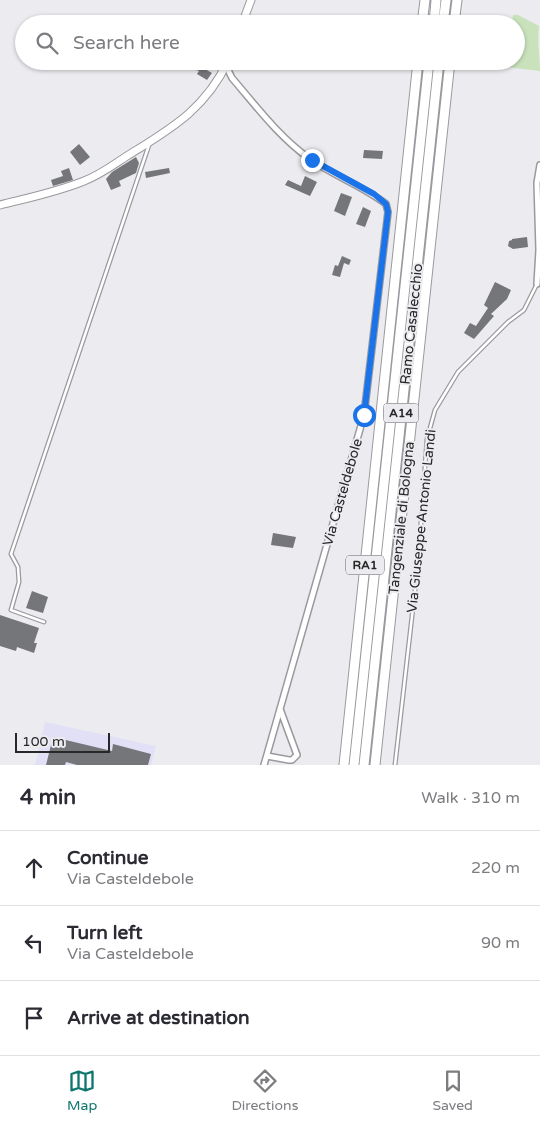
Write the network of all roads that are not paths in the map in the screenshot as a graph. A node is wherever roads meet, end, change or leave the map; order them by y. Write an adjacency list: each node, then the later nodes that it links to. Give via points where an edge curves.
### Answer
1 (251, 0): 6 (street)
2 (425, 0): 7 (highway)
3 (436, 0): 8 (highway)
4 (446, 0): 9 (highway)
5 (457, 0): 10 (highway)
6 (245, 15)
7 (423, 15)
8 (435, 15)
9 (444, 15)
10 (455, 15)
11 (224, 70): 18 (street, Via Casteldebole)
12 (229, 70): 17 (street, Via Casteldebole)
13 (417, 70): 27 (highway, RA1)
14 (429, 70): 28 (highway, Ramo Casalecchio / A14)
15 (438, 70): 29 (highway, Ramo Casalecchio / A14)
16 (449, 70): 30 (highway, Tangenziale di Bologna / RA1)
17 (232, 78): 18 (street); 24 (street, Via Casteldebole, via 296,149 374,194 386,204 388,212 364,415)
18 (218, 80): 19 (street, Via Casteldebole, via 188,115)
19 (149, 142): 21 (street, Via Casteldebole, via 86,180); 23 (lane, via 12,554 18,567 19,582 11,610)
20 (540, 165): 22 (street, Via Giuseppe Antonio Landi, via 537,183)
21 (0, 205)
22 (538, 284): 31 (lane, Via Giuseppe Antonio Landi, via 524,310 458,372 435,410 428,439 418,564)
23 (44, 622)
24 (280, 709): 25 (street, Via Casteldebole); 25 (street, via 297,755 292,760)
25 (267, 756): 26 (street, Via Casteldebole)
26 (264, 765)
27 (344, 765)
28 (354, 765)
29 (364, 765)
30 (375, 765)
31 (395, 765)

